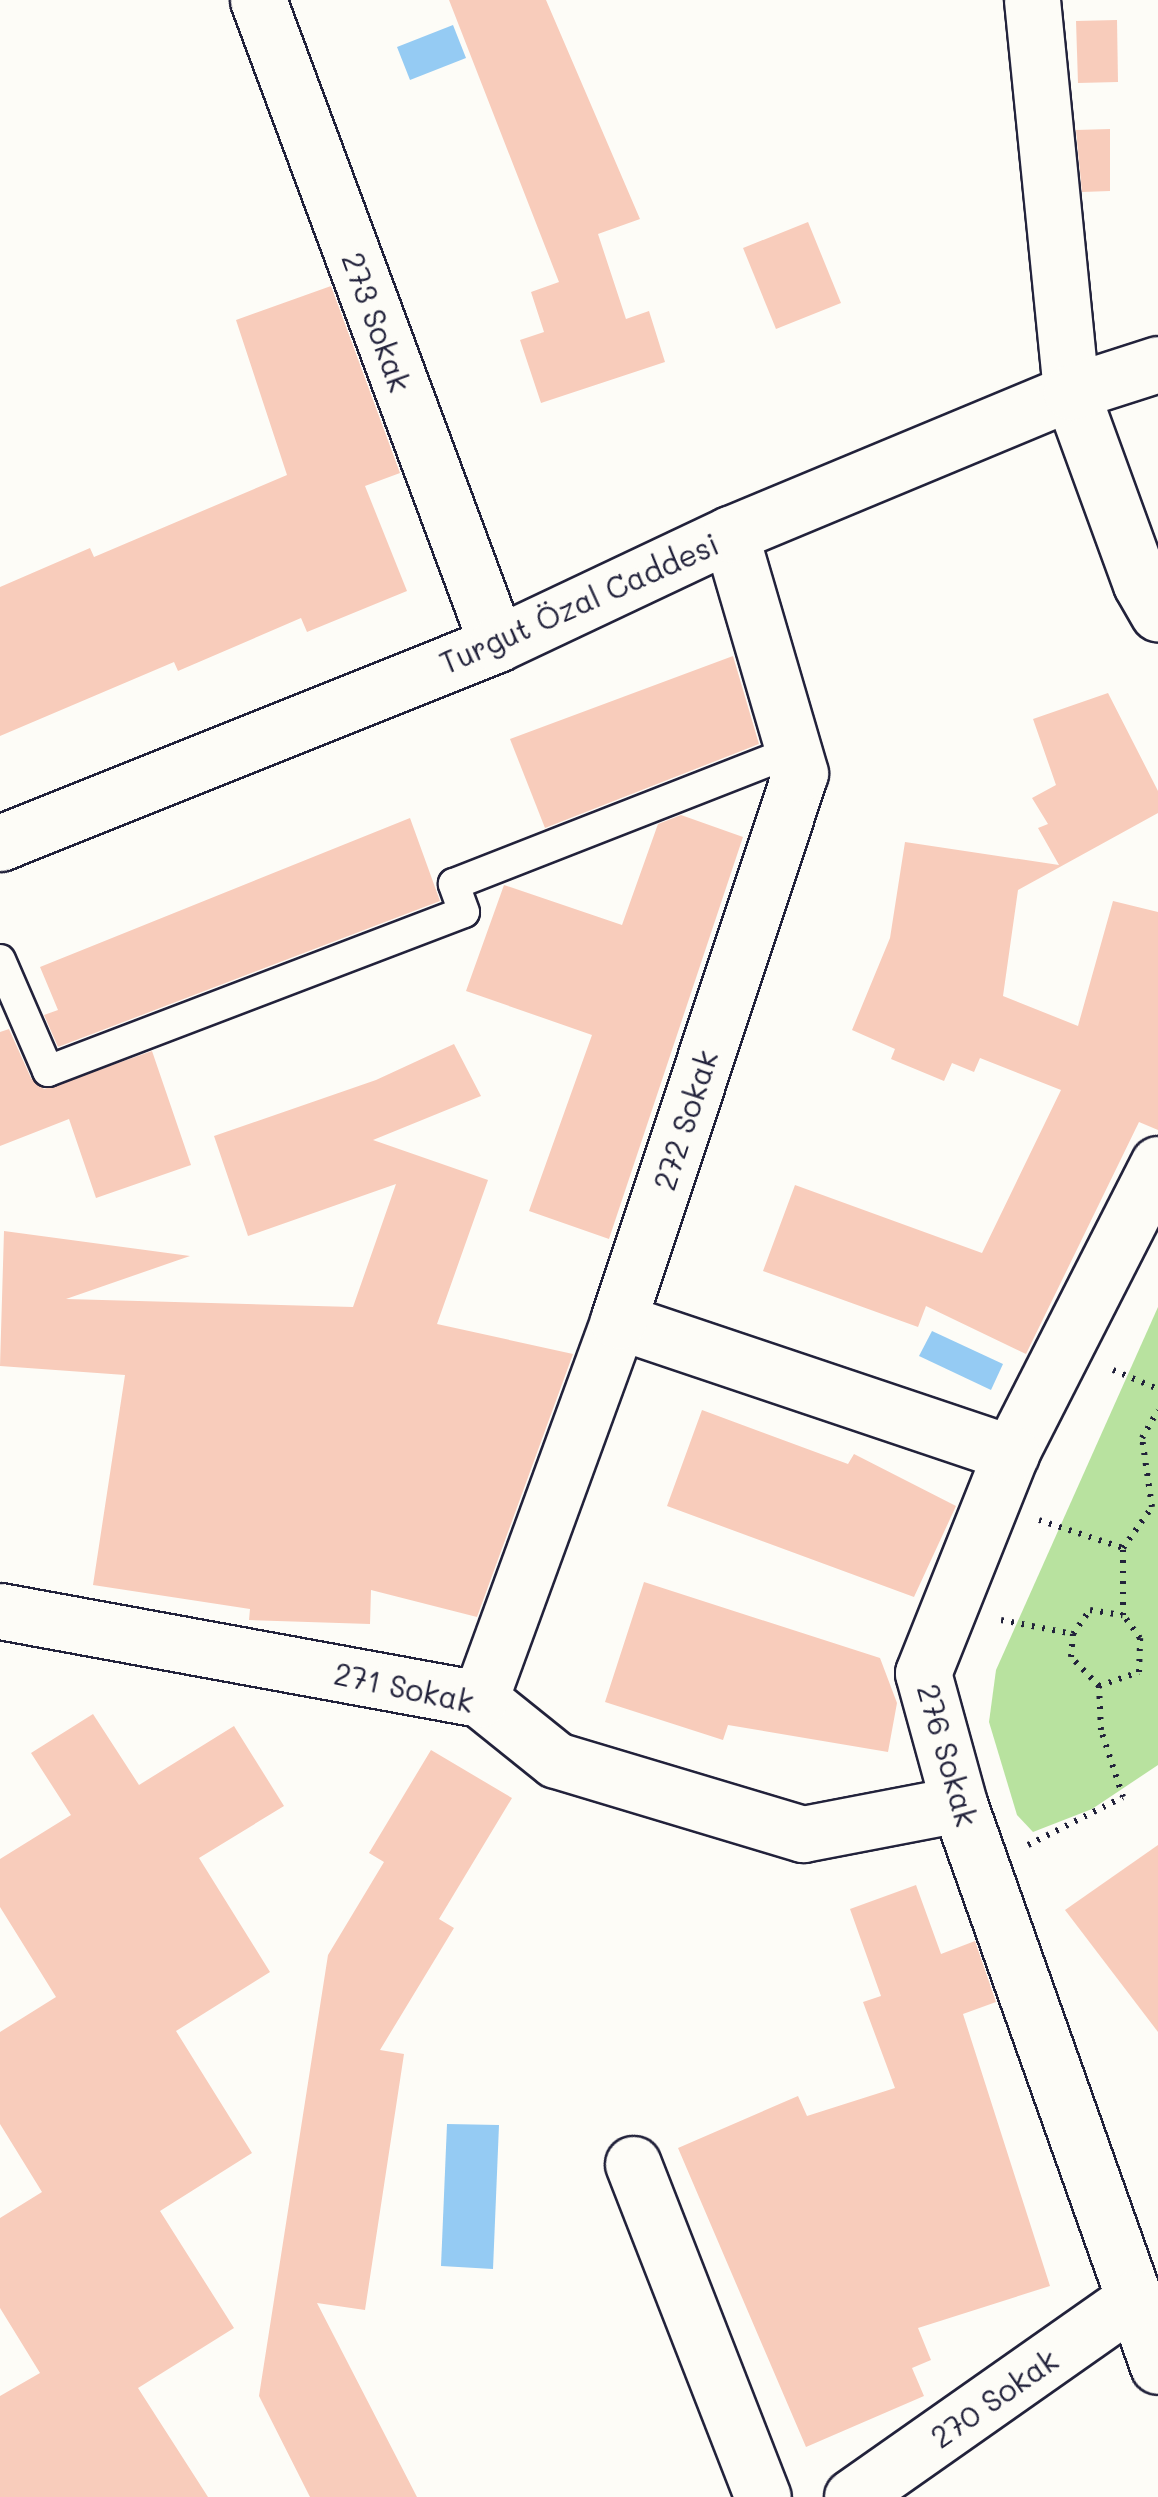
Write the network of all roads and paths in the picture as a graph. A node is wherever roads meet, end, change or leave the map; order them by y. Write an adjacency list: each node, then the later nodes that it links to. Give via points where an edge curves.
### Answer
1 (258, 0): 7 (street, 273 Sokak)
2 (1032, 0): 4 (street)
3 (1158, 364): 4 (street, Turgut Özal Caddesi)
4 (1071, 392): 5 (street, Turgut Özal Caddesi); 6 (street, via 1140,584)
5 (730, 534): 7 (street, Turgut Özal Caddesi); 8 (street, 272 Sokak)
6 (1158, 614)
7 (497, 644): 9 (street, Turgut Özal Caddesi)
8 (794, 751): 10 (lane, via 454,884 464,912 48,1071); 12 (street, 272 Sokak, via 800,773)
9 (0, 843)
10 (0, 960)
11 (1158, 1164): 14 (street, 276 Sokak)
12 (618, 1321): 14 (street); 23 (street, 272 Sokak)
13 (1158, 1410): 16 (path, via 1142,1438)
14 (1011, 1453): 15 (street, 276 Sokak)
15 (991, 1504): 17 (path); 18 (street, 276 Sokak)
16 (1155, 1508): 17 (path)
17 (1123, 1548): 20 (path)
18 (949, 1610): 21 (path); 24 (street, 276 Sokak, via 924,1673)
19 (0, 1611): 23 (street, 271 Sokak)
20 (1123, 1615): 21 (path, via 1090,1610); 22 (path, via 1140,1638 1138,1672)
21 (1073, 1634): 22 (path, via 1070,1657)
22 (1099, 1686): 25 (path, via 1101,1730 1123,1797)
23 (480, 1698): 24 (street, 271 Sokak, via 556,1760 803,1834)
24 (959, 1804): 25 (street, 276 Sokak)
25 (982, 1868): 27 (street, 276 Sokak)
26 (633, 2164): 29 (street)
27 (1135, 2298): 28 (street, 276 Sokak); 30 (street, 270 Sokak)
28 (1158, 2366)
29 (764, 2497)
30 (852, 2497)

